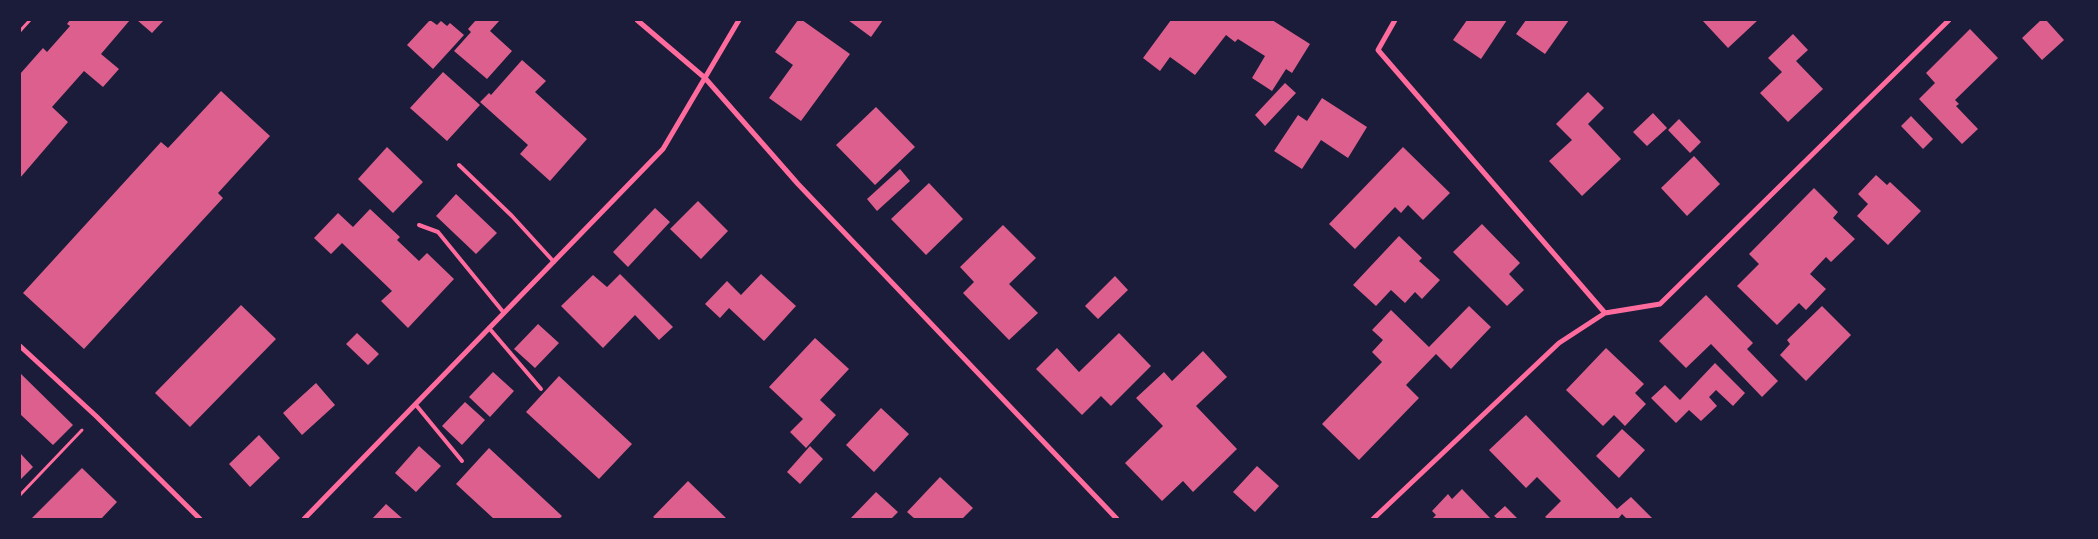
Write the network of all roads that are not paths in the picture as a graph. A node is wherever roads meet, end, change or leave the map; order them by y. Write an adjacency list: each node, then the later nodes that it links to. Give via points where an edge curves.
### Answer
1 (637, 20): 5 (street)
2 (739, 20): 5 (street)
3 (1395, 20): 10 (street, via 1378,50)
4 (1949, 20): 10 (street, via 1660,304)
5 (705, 78): 8 (street, via 663,149); 18 (street, via 798,184)
6 (459, 165): 8 (lane)
7 (419, 225): 9 (lane, via 438,232)
8 (554, 262): 9 (street)
9 (504, 313): 11 (street)
10 (1605, 313): 19 (street, via 1559,343)
11 (489, 328): 13 (lane); 14 (street)
12 (20, 346): 16 (street)
13 (541, 389)
14 (416, 405): 15 (lane); 17 (street)
15 (462, 461)
16 (200, 519)
17 (304, 519)
18 (1117, 519)
19 (1373, 519)

